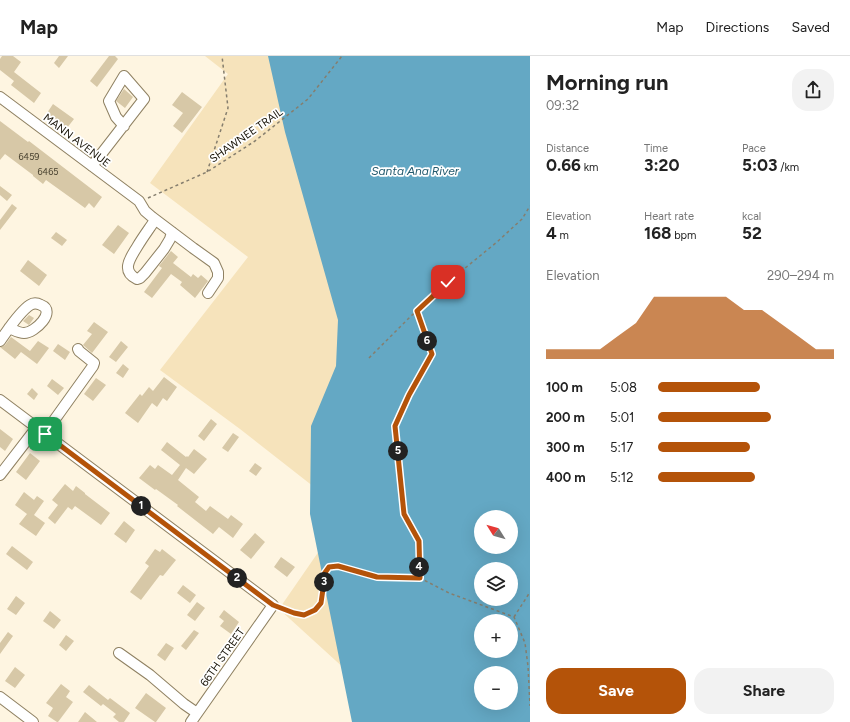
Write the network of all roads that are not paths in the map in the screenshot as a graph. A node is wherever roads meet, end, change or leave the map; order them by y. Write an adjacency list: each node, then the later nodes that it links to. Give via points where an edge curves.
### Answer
1 (0, 97): 3 (street, MANN AVENUE)
2 (124, 126): 3 (street)
3 (92, 166): 4 (street, MANN AVENUE, via 139,202)
4 (155, 220): 5 (street, MANN AVENUE); 5 (street, via 130,257 128,266 133,277 140,278 145,273 164,249)
5 (172, 232): 6 (street, MANN AVENUE, via 214,263 218,278)
6 (208, 293)
7 (10, 328): 8 (street)
8 (0, 341)
9 (78, 349): 11 (street, via 94,364)
10 (0, 400): 11 (street)
11 (41, 430): 12 (street); 15 (street, 66TH STREET, via 273,605)
12 (0, 475)
13 (119, 653): 15 (street)
14 (0, 697): 16 (street)
15 (197, 713): 17 (street, 66TH STREET)
16 (33, 722)
17 (191, 722)

